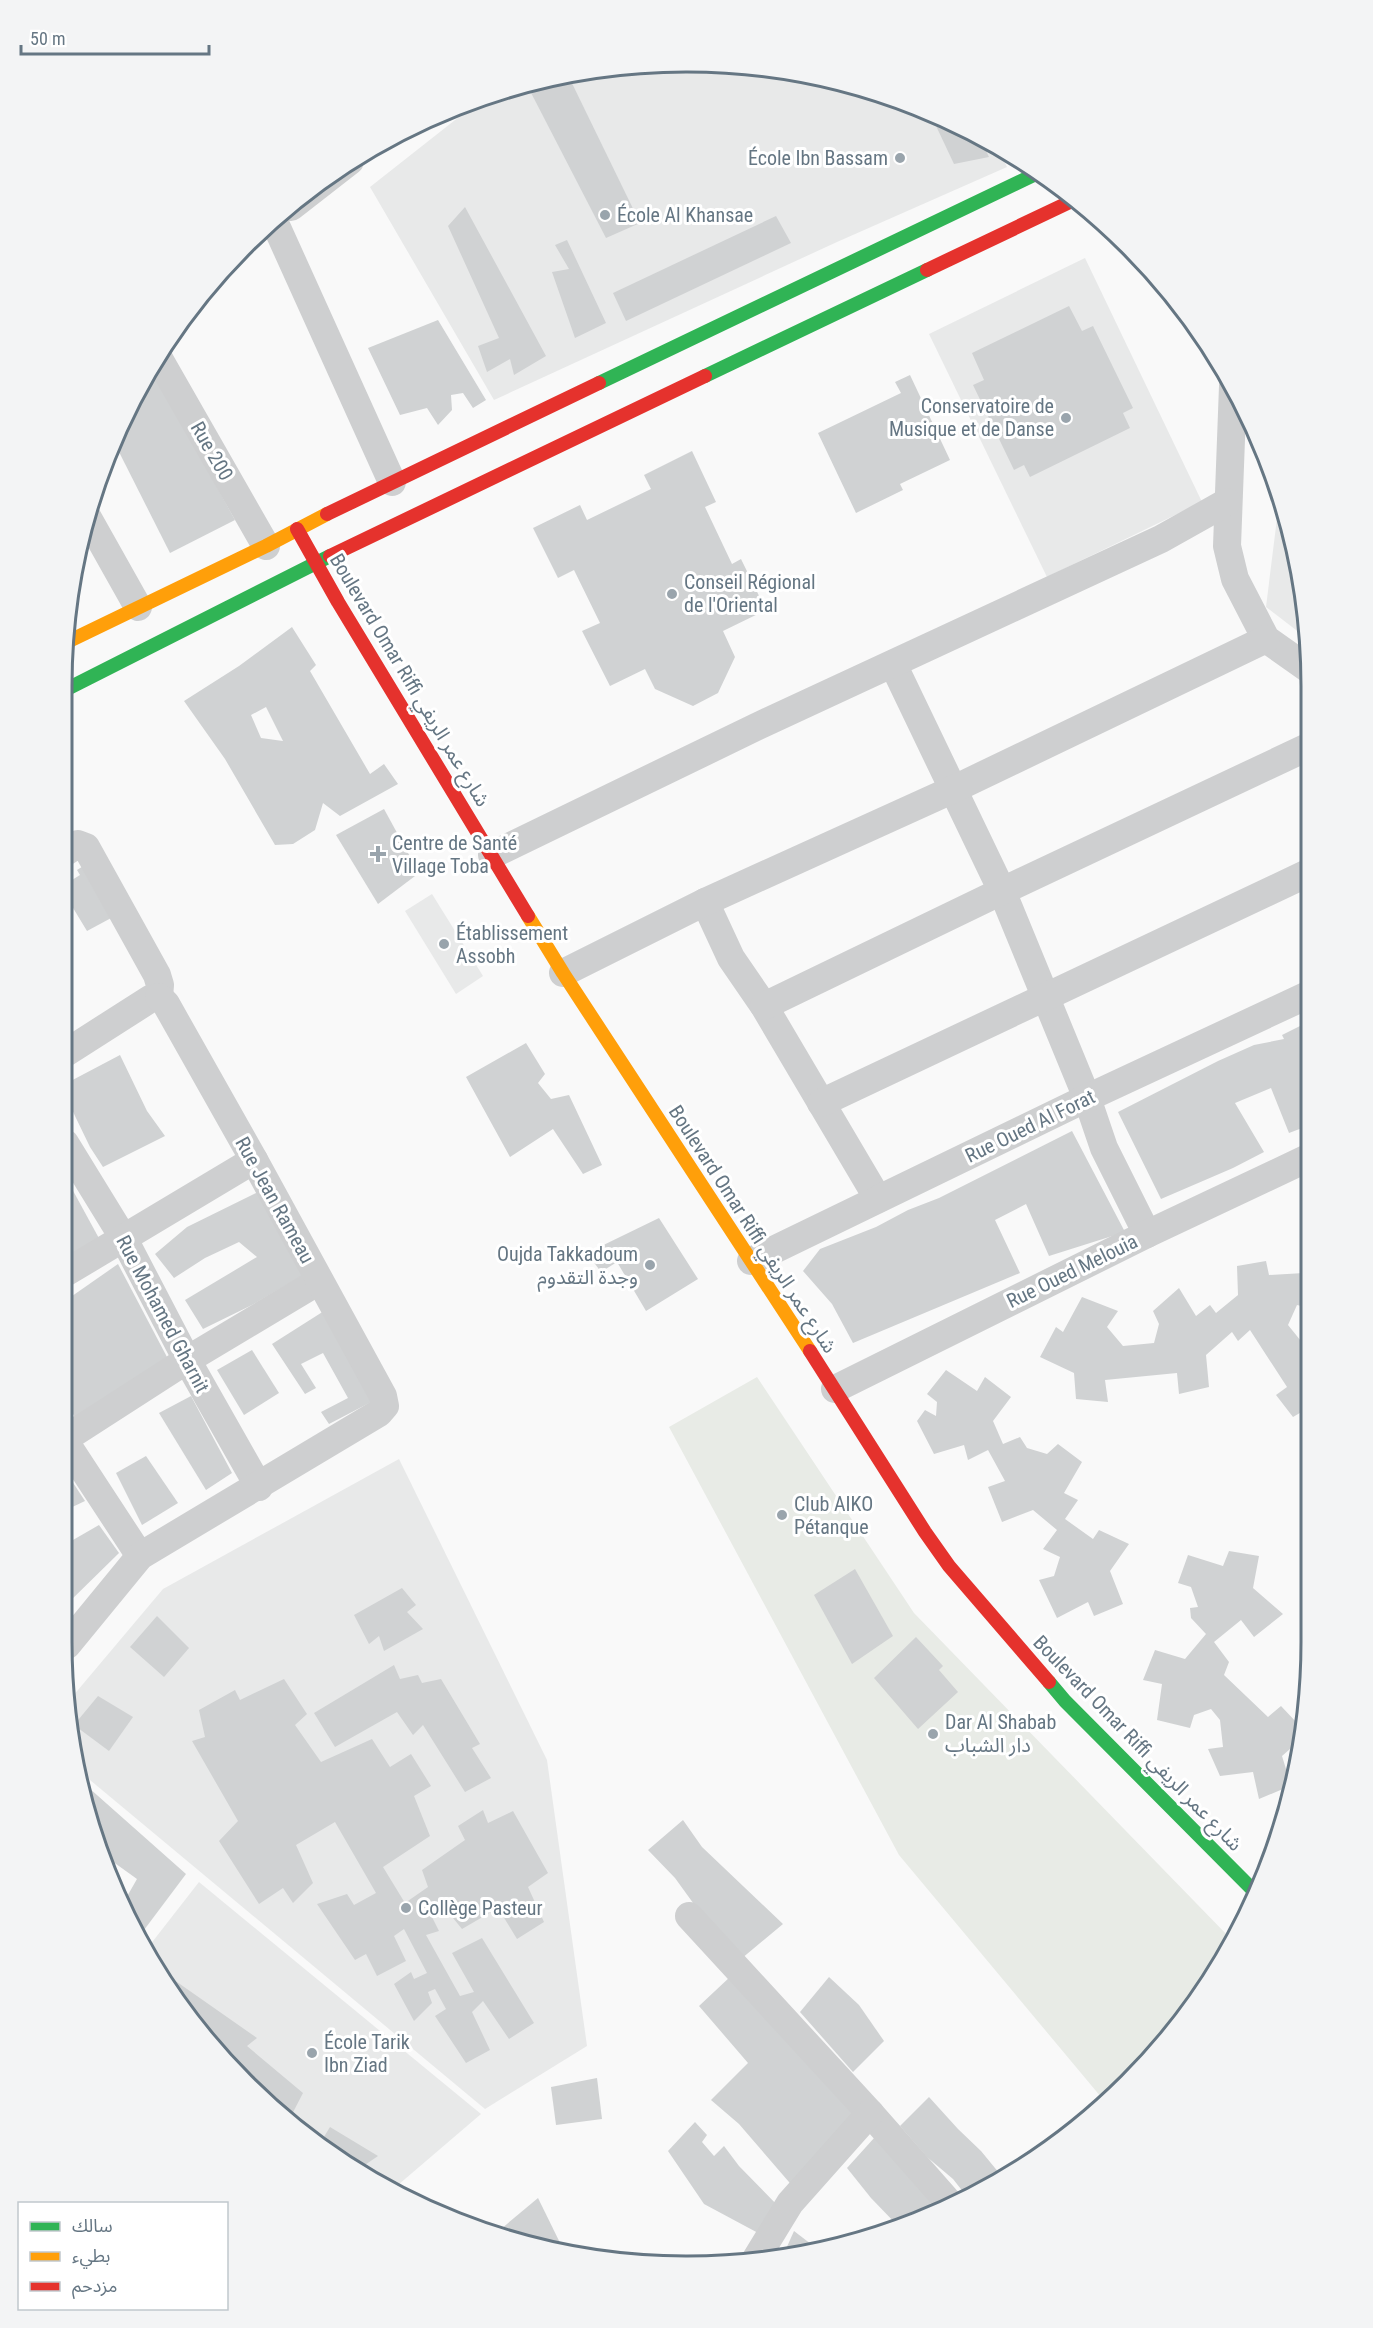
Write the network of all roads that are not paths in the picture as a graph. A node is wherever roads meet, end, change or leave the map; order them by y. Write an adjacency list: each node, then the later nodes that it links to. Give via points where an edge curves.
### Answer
1 (1030, 177): 6 (main road)
2 (1067, 204): 11 (main road)
3 (277, 228): 6 (street)
4 (163, 365): 10 (street, Rue 200)
5 (1232, 404): 7 (street)
6 (392, 482): 9 (main road)
7 (1227, 502): 14 (street, via 1227,546 1235,579); 16 (street, via 1161,539)
8 (93, 527): 12 (street)
9 (297, 529): 10 (main road); 11 (main road, Boulevard Omar Riffi شارع عمر الريفي)
10 (266, 546): 12 (main road)
11 (317, 564): 17 (main road); 21 (main road, Boulevard Omar Riffi شارع عمر الريفي)
12 (138, 607): 13 (main road)
13 (74, 639)
14 (1266, 639): 15 (street); 19 (street)
15 (1300, 663)
16 (893, 664): 19 (street); 21 (street)
17 (72, 687)
18 (1301, 750): 23 (street)
19 (954, 789): 23 (street); 24 (street)
20 (72, 848): 26 (street, via 78,844 86,847 157,975)
21 (492, 855): 25 (main road, Boulevard Omar Riffi شارع عمر الريفي)
22 (1301, 876): 27 (street)
23 (1002, 891): 27 (street); 29 (street)
24 (705, 902): 25 (street); 29 (street, via 731,958)
25 (563, 973): 39 (main road, Boulevard Omar Riffi شارع عمر الريفي)
26 (159, 997): 30 (street); 34 (street, Rue Jean Rameau)
27 (1046, 997): 31 (street); 32 (street)
28 (1301, 998): 31 (street, Rue Oued Al Forat)
29 (764, 1006): 32 (street)
30 (72, 1049)
31 (1087, 1098): 36 (street, Rue Oued Al Forat); 37 (street, via 1104,1148)
32 (821, 1103): 36 (street)
33 (72, 1154): 38 (street, Rue Mohamed Gharnit)
34 (254, 1160): 38 (street); 41 (street, Rue Jean Rameau)
35 (1301, 1161): 37 (street, Rue Oued Melouia)
36 (878, 1199): 39 (street, Rue Oued Al Forat)
37 (1147, 1234): 43 (street, Rue Oued Melouia)
38 (124, 1239): 40 (street); 42 (street, Rue Mohamed Gharnit)
39 (751, 1261): 43 (main road, Boulevard Omar Riffi شارع عمر الريفي)
40 (72, 1269)
41 (319, 1281): 42 (street); 46 (street, Rue Jean Rameau, via 385,1406)
42 (187, 1360): 44 (street); 46 (street, Rue Mohamed Gharnit)
43 (835, 1389): 49 (main road, Boulevard Omar Riffi شارع عمر الريفي, via 949,1566 1086,1724)
44 (72, 1434)
45 (72, 1452): 47 (street)
46 (259, 1486): 47 (street)
47 (140, 1556): 48 (street)
48 (72, 1639)
49 (1250, 1887)
50 (689, 1916): 51 (street)
51 (870, 2113): 52 (street); 53 (street, via 790,2203)
52 (945, 2199)
53 (760, 2252)

